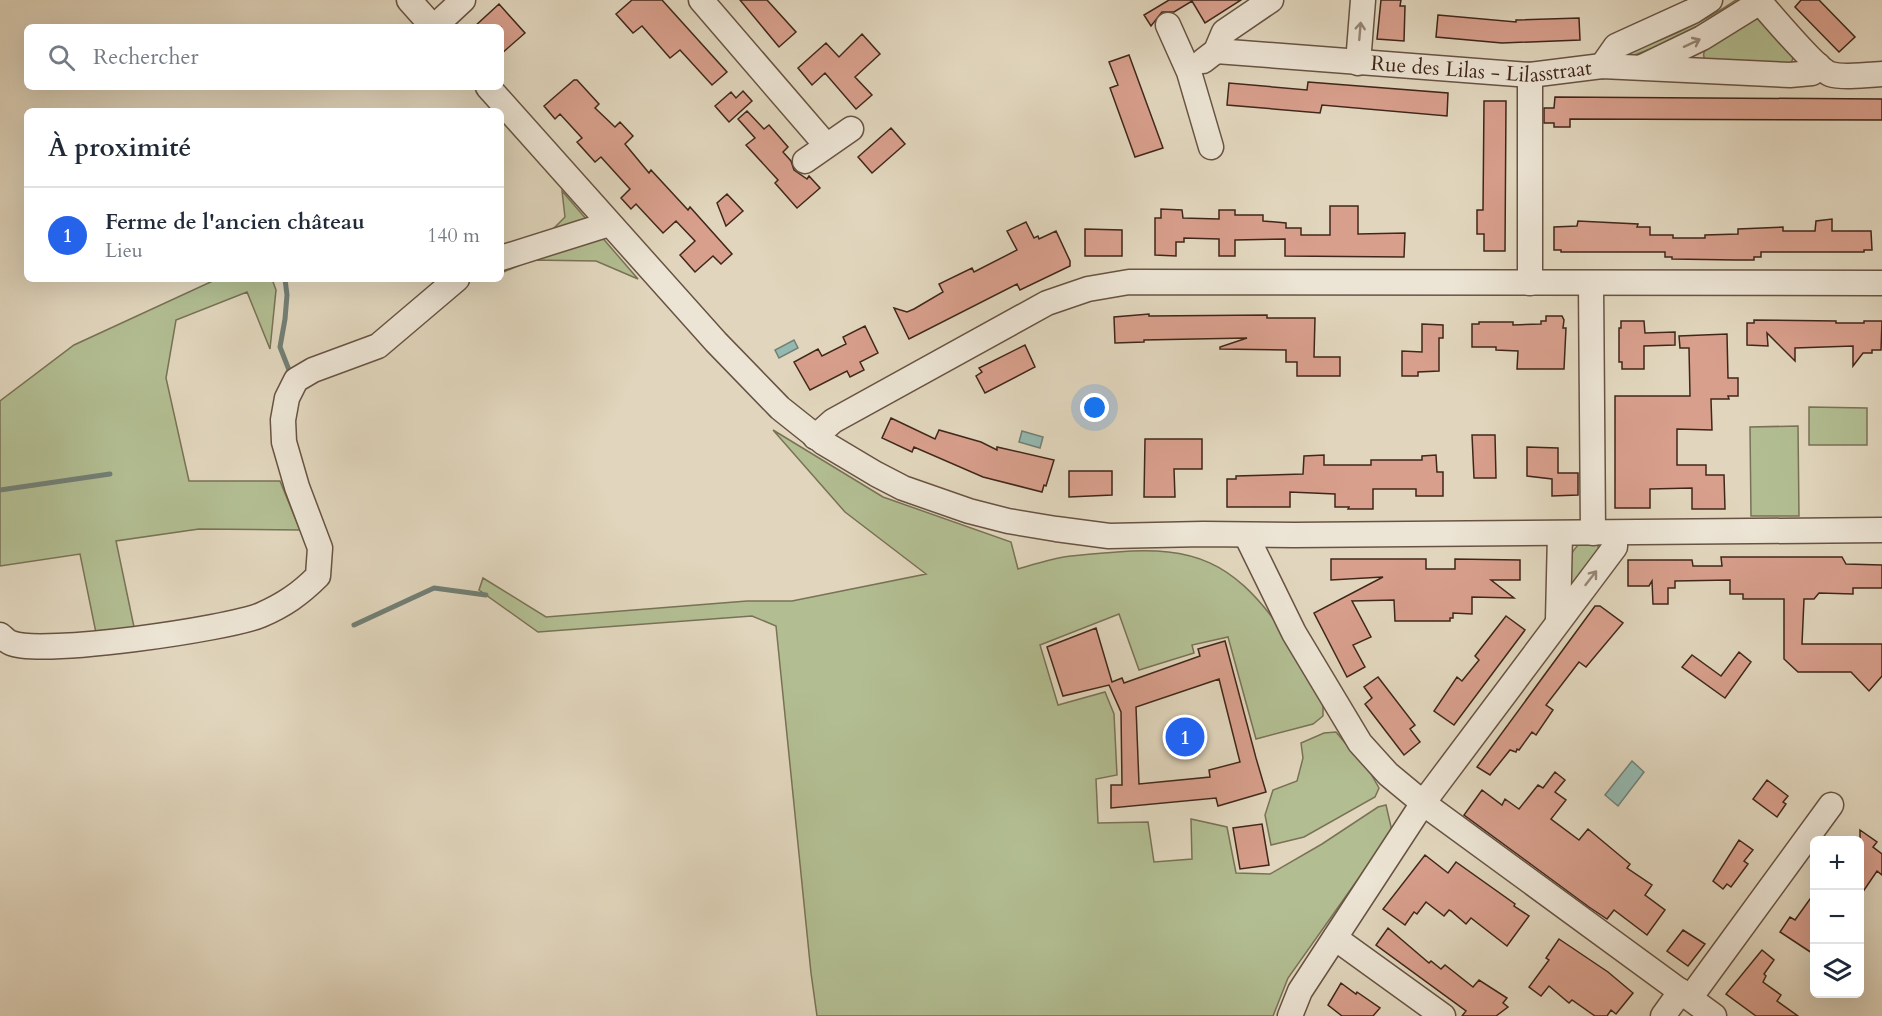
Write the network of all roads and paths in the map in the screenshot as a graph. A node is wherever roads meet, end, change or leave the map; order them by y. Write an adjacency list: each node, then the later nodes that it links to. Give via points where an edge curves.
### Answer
1 (409, 0): 8 (street)
2 (463, 0): 9 (street)
3 (701, 0): 21 (street)
4 (1270, 0): 11 (street, via 1224,32)
5 (1363, 0): 12 (street, Rue des Lilas - Lilasstraat, one-way to 5)
6 (1710, 0): 14 (street, Rue des Lilas - Lilasstraat, via 1693,12 1616,46)
7 (1761, 1): 13 (street, Rue des Lilas - Lilasstraat); 15 (street, Rue des Lilas - Lilasstraat, one-way to 7, via 1702,38)
8 (431, 24)
9 (437, 24)
10 (1168, 25): 16 (street)
11 (1216, 51): 12 (street, Rue des Lilas - Lilasstraat); 16 (street)
12 (1358, 63): 18 (street, Rue des Lilas - Lilasstraat)
13 (1818, 65): 15 (street, Rue des Lilas - Lilasstraat, via 1812,73 1790,75); 17 (street, Rue des Lilas - Lilasstraat, via 1829,74)
14 (1602, 66): 15 (street, Rue des Lilas - Lilasstraat); 18 (street, Rue des Lilas - Lilasstraat)
15 (1639, 68)
16 (1189, 72): 22 (street)
17 (1882, 74)
18 (1530, 75): 27 (street)
19 (491, 90): 24 (street)
20 (851, 129): 21 (street)
21 (826, 145): 23 (street)
22 (1211, 147)
23 (805, 160)
24 (609, 224): 25 (street); 30 (street, via 764,392)
25 (504, 257)
26 (453, 282): 36 (street, via 378,346 296,380 287,398 282,420 284,442 320,548 318,576 299,595 260,615 216,627 92,644 34,647 12,644)
27 (1530, 283): 29 (street); 30 (street, via 1130,282 1088,289 1047,303 833,421)
28 (1882, 283): 29 (street)
29 (1591, 284): 32 (street)
30 (815, 436): 34 (street, via 903,488 1008,521 1109,536)
31 (1882, 530): 32 (street)
32 (1604, 533): 33 (street); 35 (street, one-way to 32, via 1616,547)
33 (1560, 534): 34 (street); 35 (street)
34 (1246, 535): 37 (street, via 1294,633 1360,743 1388,774)
35 (1558, 620): 37 (street)
36 (0, 635)
37 (1423, 802): 39 (street); 40 (street)
38 (1831, 805): 40 (street)
39 (1335, 938): 41 (street, via 1300,991); 42 (street)
40 (1686, 995): 43 (street); 44 (street)
41 (1290, 1016)
42 (1443, 1016)
43 (1663, 1016)
44 (1714, 1016)

